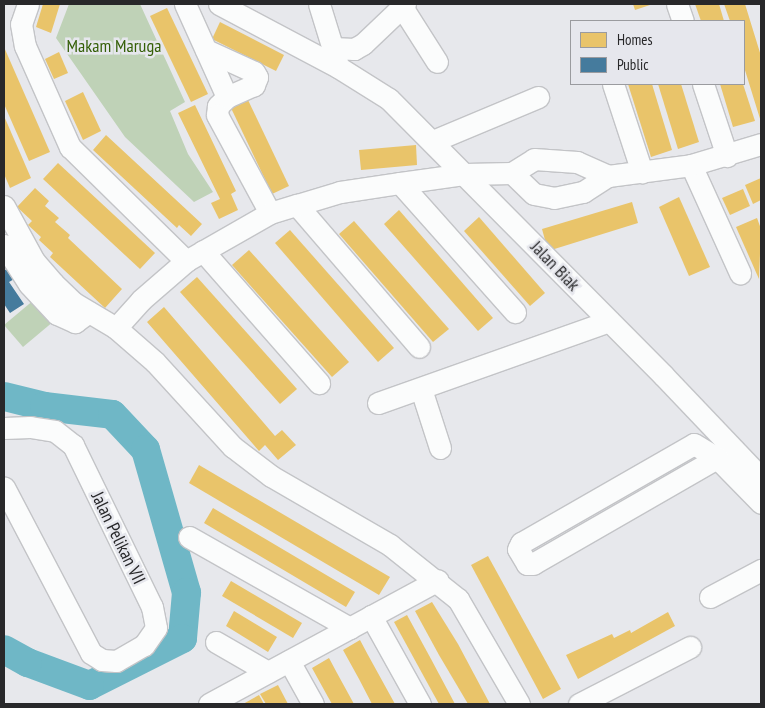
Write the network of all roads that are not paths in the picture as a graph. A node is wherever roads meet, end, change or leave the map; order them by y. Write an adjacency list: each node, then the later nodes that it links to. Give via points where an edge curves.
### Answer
1 (28, 4): 28 (street, via 21,24 24,46 70,147)
2 (185, 4): 8 (street)
3 (219, 4): 9 (street, Jalan Biak)
4 (319, 4): 9 (street)
5 (678, 4): 7 (street)
6 (404, 6): 9 (street, via 363,44); 10 (street)
7 (683, 20)
8 (206, 50): 13 (street); 13 (street, via 254,72 257,77 254,86)
9 (336, 58): 15 (street, Jalan Biak, via 389,99)
10 (437, 62)
11 (613, 85): 19 (street)
12 (703, 85): 17 (street)
13 (227, 97): 26 (street, via 218,106 217,115)
14 (538, 97): 15 (street)
15 (433, 141): 21 (street, Jalan Biak)
16 (761, 144): 17 (street)
17 (727, 156): 18 (street)
18 (691, 165): 19 (street); 29 (street)
19 (642, 172): 22 (street)
20 (512, 173): 21 (street); 22 (street, via 534,160 577,162); 22 (street, via 534,194 554,198 583,192)
21 (465, 174): 23 (street); 32 (street, Jalan Biak)
22 (608, 176)
23 (400, 183): 24 (street, via 340,192); 31 (street)
24 (297, 205): 26 (street); 34 (street)
25 (4, 206): 30 (street, via 34,261 74,303)
26 (270, 213): 28 (street)
27 (4, 244): 30 (street, via 29,284 57,314 75,322)
28 (195, 256): 33 (street, via 141,300); 35 (street)
29 (740, 273)
30 (89, 312): 33 (street)
31 (515, 312)
32 (608, 321): 36 (street); 41 (street, Jalan Biak)
33 (116, 328): 48 (street, via 155,362 233,447 272,476 390,545)
34 (418, 347)
35 (319, 383)
36 (422, 388): 37 (street); 39 (street)
37 (378, 403)
38 (4, 428): 42 (street, Jalan Pelikan VII, via 30,427 55,431 73,445 152,607 156,628 144,645 116,661 102,660 92,653)
39 (440, 448)
40 (717, 458): 43 (street, via 694,444); 44 (street); 45 (street)
41 (761, 478)
42 (4, 487)
43 (606, 494): 45 (street); 45 (street, via 518,546 527,564 533,564)
44 (761, 503)
45 (620, 514)
46 (189, 537): 51 (street)
47 (761, 570): 49 (street)
48 (438, 580): 50 (street); 59 (street, via 458,599)
49 (710, 597)
50 (371, 616): 51 (street); 58 (street)
51 (350, 628): 54 (street)
52 (216, 642): 55 (street)
53 (690, 647): 60 (street)
54 (289, 661): 55 (street); 57 (street)
55 (268, 672): 56 (street)
56 (216, 703)
57 (313, 704)
58 (420, 704)
59 (518, 704)
60 (579, 704)

